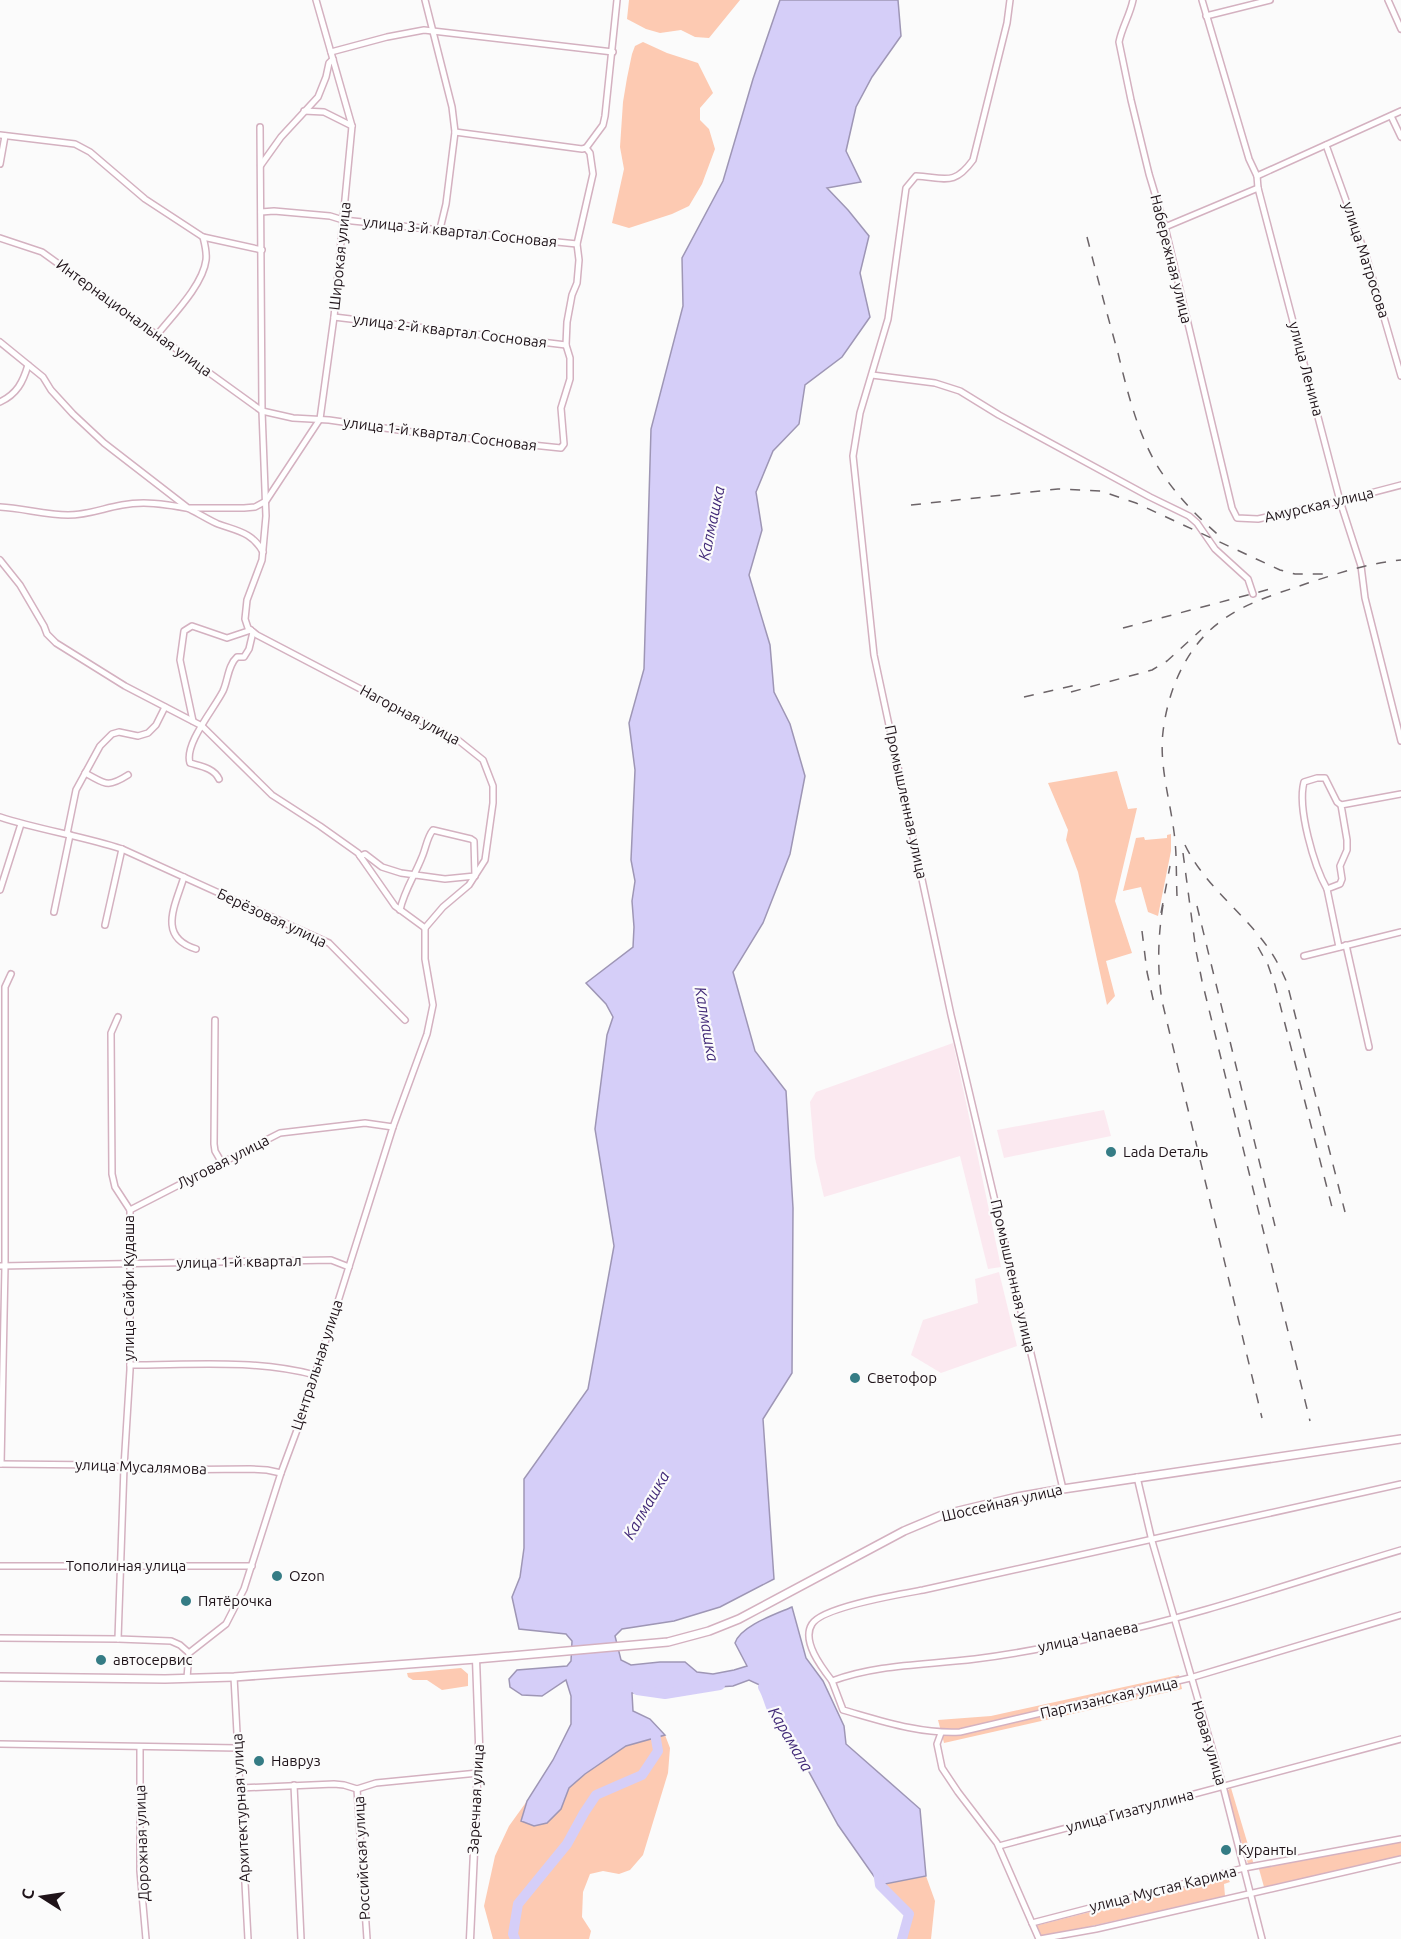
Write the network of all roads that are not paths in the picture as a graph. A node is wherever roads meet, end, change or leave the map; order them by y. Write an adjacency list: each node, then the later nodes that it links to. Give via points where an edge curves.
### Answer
1 (316, 0): 12 (street, Широкая улица)
2 (425, 0): 11 (street)
3 (617, 0): 13 (street)
4 (1010, 0): 42 (street, Промышленная улица, via 973,160 953,179 916,176 906,188 888,319)
5 (1133, 0): 31 (street, Набережная улица, via 1119,42)
6 (1202, 0): 9 (street, улица Ленина)
7 (1270, 0): 9 (street)
8 (1388, 0): 10 (street)
9 (1206, 16): 27 (street, улица Ленина)
10 (1401, 29)
11 (433, 32): 12 (street, via 387,37); 13 (street); 20 (street)
12 (331, 52): 14 (street, Широкая улица)
13 (613, 52): 24 (street, via 603,125)
14 (333, 59): 15 (street, via 318,97); 18 (street, Широкая улица)
15 (304, 111): 18 (street, via 324,112); 26 (street)
16 (1401, 111): 17 (street)
17 (1391, 116): 22 (street); 23 (street)
18 (352, 126): 30 (street, Широкая улица)
19 (260, 127): 26 (street)
20 (455, 132): 24 (street); 32 (street)
21 (3, 136): 25 (street); 33 (street, via 75,144 145,199)
22 (1401, 138)
23 (1326, 145): 27 (street); 43 (street, улица Матросова, via 1367,259)
24 (586, 148): 35 (street, via 592,174)
25 (0, 164)
26 (261, 167): 29 (street)
27 (1257, 176): 28 (street, улица Ленина)
28 (1258, 188): 31 (street); 49 (street, улица Ленина)
29 (261, 212): 30 (street, улица 3-й квартал Сосновая); 36 (street)
30 (344, 220): 32 (street, улица 3-й квартал Сосновая); 37 (street, Широкая улица)
31 (1165, 227): 52 (street, Набережная улица)
32 (440, 229): 35 (street, улица 3-й квартал Сосновая)
33 (203, 237): 36 (street); 38 (street, via 206,263 199,280)
34 (0, 238): 38 (street, Интернациональная улица, via 42,252)
35 (577, 244): 40 (street, via 577,283 569,309)
36 (262, 250): 45 (street)
37 (334, 317): 40 (street, улица 2-й квартал Сосновая); 46 (street, Широкая улица)
38 (158, 335): 45 (street, Интернациональная улица)
39 (0, 342): 41 (street)
40 (566, 345): 46 (street, улица 1-й квартал Сосновая, via 570,378 561,408 561,448)
41 (28, 365): 44 (street, via 14,394); 51 (street, via 104,443)
42 (872, 375): 55 (street, via 949,386 1189,516 1215,549 1248,579); 103 (street, Промышленная улица, via 860,413 854,456 874,655 951,1015)
43 (1401, 376)
44 (0, 402)
45 (262, 411): 46 (street, улица 1-й квартал Сосновая); 48 (street)
46 (320, 419): 48 (street, Широкая улица)
47 (1401, 485): 49 (street, Амурская улица)
48 (266, 501): 51 (street, via 244,508); 53 (street)
49 (1340, 501): 52 (street, Амурская улица, via 1258,519); 60 (street, улица Ленина, via 1361,566 1365,598)
50 (0, 507): 51 (street, via 65,515 147,502)
51 (188, 508): 53 (street, via 247,534)
52 (1237, 518)
53 (263, 552): 56 (street, via 246,609 245,619)
54 (0, 560): 57 (street, via 20,585 46,634 56,643)
55 (1253, 594)
56 (254, 632): 58 (street, via 226,638 192,626 184,631 180,660); 59 (street, via 244,657 232,662 223,692); 72 (street, Нагорная улица, via 458,740 483,759 493,786 493,804 485,860)
57 (165, 706): 58 (street); 61 (street, via 148,733 112,734 100,746)
58 (194, 720): 59 (street)
59 (202, 726): 63 (street, via 188,760 212,771); 70 (street, via 272,795)
60 (1401, 741)
61 (85, 773): 62 (street, via 105,784); 68 (street, via 73,804)
62 (128, 775)
63 (219, 779)
64 (1401, 794): 65 (street)
65 (1341, 805): 74 (street, via 1347,850 1340,866 1340,884); 74 (street, via 1325,778 1304,782 1301,800 1307,833)
66 (0, 817): 67 (street, Берёзовая улица)
67 (21, 824): 68 (street, Берёзовая улица); 75 (street)
68 (68, 834): 69 (street, Берёзовая улица); 77 (street)
69 (123, 849): 73 (street, Берёзовая улица); 78 (street)
70 (360, 856): 71 (street, via 365,854 390,871); 76 (street)
71 (414, 874): 72 (street, via 444,879); 72 (street, via 430,833 437,830 474,841); 76 (street)
72 (475, 876): 79 (street, Нагорная улица)
73 (184, 877): 82 (street, via 171,928 175,938); 87 (street, Берёзовая улица, via 329,943)
74 (1327, 889): 81 (street)
75 (0, 890)
76 (400, 910): 79 (street)
77 (54, 912)
78 (105, 925)
79 (425, 928): 89 (street, Центральная улица, via 425,959 434,1005)
80 (1401, 932): 81 (street)
81 (1343, 946): 83 (street); 88 (street)
82 (196, 949)
83 (1304, 956)
84 (11, 974): 93 (street, via 5,987)
85 (118, 1017): 91 (street, улица Сайфи Кудаша, via 111,1033 112,1174)
86 (215, 1020): 90 (street, via 214,1144)
87 (405, 1020)
88 (1369, 1047)
89 (393, 1127): 90 (street, Луговая улица, via 365,1123 280,1133); 94 (street, Центральная улица)
90 (222, 1163): 91 (street, Луговая улица)
91 (130, 1210): 92 (street, улица Сайфи Кудаша)
92 (129, 1263): 93 (street, улица 1-й квартал); 94 (street, улица 1-й квартал, via 331,1260); 95 (street, улица Сайфи Кудаша)
93 (3, 1266): 98 (street)
94 (349, 1267): 96 (street, Центральная улица)
95 (130, 1365): 96 (street, via 244,1364 290,1368); 99 (street, улица Сайфи Кудаша)
96 (315, 1375): 100 (street, Центральная улица)
97 (1401, 1439): 101 (main road, Шоссейная улица)
98 (0, 1464): 99 (street, улица Мусалямова)
99 (124, 1467): 100 (street, улица Мусалямова); 107 (street, улица Сайфи Кудаша)
100 (280, 1473): 108 (street, Центральная улица)
101 (1137, 1478): 103 (main road, Шоссейная улица); 104 (street, Новая улица)
102 (1401, 1484): 104 (street)
103 (1062, 1489): 114 (main road, Шоссейная улица, via 942,1515 904,1531 760,1608 679,1640)
104 (1152, 1541): 110 (street, Новая улица); 119 (street, via 864,1602 824,1615 812,1623 809,1637 814,1657)
105 (1401, 1550): 110 (street, улица Чапаева)
106 (0, 1566): 107 (street, Тополиная улица)
107 (121, 1566): 108 (street, Тополиная улица); 112 (street, улица Сайфи Кудаша)
108 (252, 1566): 113 (street, Центральная улица, via 226,1624)
109 (1401, 1615): 118 (street, Партизанская улица)
110 (1175, 1618): 118 (street, Новая улица); 119 (street, улица Чапаева, via 977,1659 897,1667)
111 (0, 1638): 112 (street)
112 (118, 1639): 113 (street, via 171,1641)
113 (189, 1653): 117 (street)
114 (476, 1659): 116 (main road, Шоссейная улица); 125 (street, Заречная улица)
115 (0, 1677): 117 (main road, Шоссейная улица)
116 (234, 1677): 117 (main road, Шоссейная улица); 124 (street, Архитектурная улица)
117 (187, 1678)
118 (1190, 1678): 120 (street, Партизанская улица, via 960,1732); 127 (street, Новая улица)
119 (831, 1681): 120 (street, Партизанская улица, via 843,1710)
120 (941, 1733): 131 (street, via 937,1744 942,1768)
121 (1401, 1739): 127 (street, улица Гизатуллина)
122 (0, 1744): 123 (street)
123 (140, 1747): 124 (street); 136 (street, Дорожная улица, via 140,1871)
124 (238, 1748): 128 (street, Архитектурная улица)
125 (478, 1773): 129 (street, Российская улица, via 376,1783); 140 (street, Заречная улица)
126 (294, 1785): 128 (street); 129 (street, via 334,1784); 138 (street)
127 (1223, 1786): 131 (street, улица Гизатуллина); 133 (street, Новая улица)
128 (240, 1788): 137 (street, Архитектурная улица)
129 (357, 1789): 139 (street, Российская улица)
130 (1401, 1839): 133 (street, улица Мустая Карима)
131 (999, 1846): 135 (street)
132 (1401, 1859): 134 (street, улица Мустая Карима)
133 (1244, 1868): 134 (street, Новая улица); 135 (street, улица Мустая Карима)
134 (1251, 1894): 141 (street, улица Мустая Карима); 142 (street, Новая улица)
135 (1032, 1923): 141 (street)
136 (146, 1939)
137 (248, 1939)
138 (301, 1939)
139 (367, 1939)
140 (470, 1939)
141 (1040, 1939)
142 (1262, 1939)

